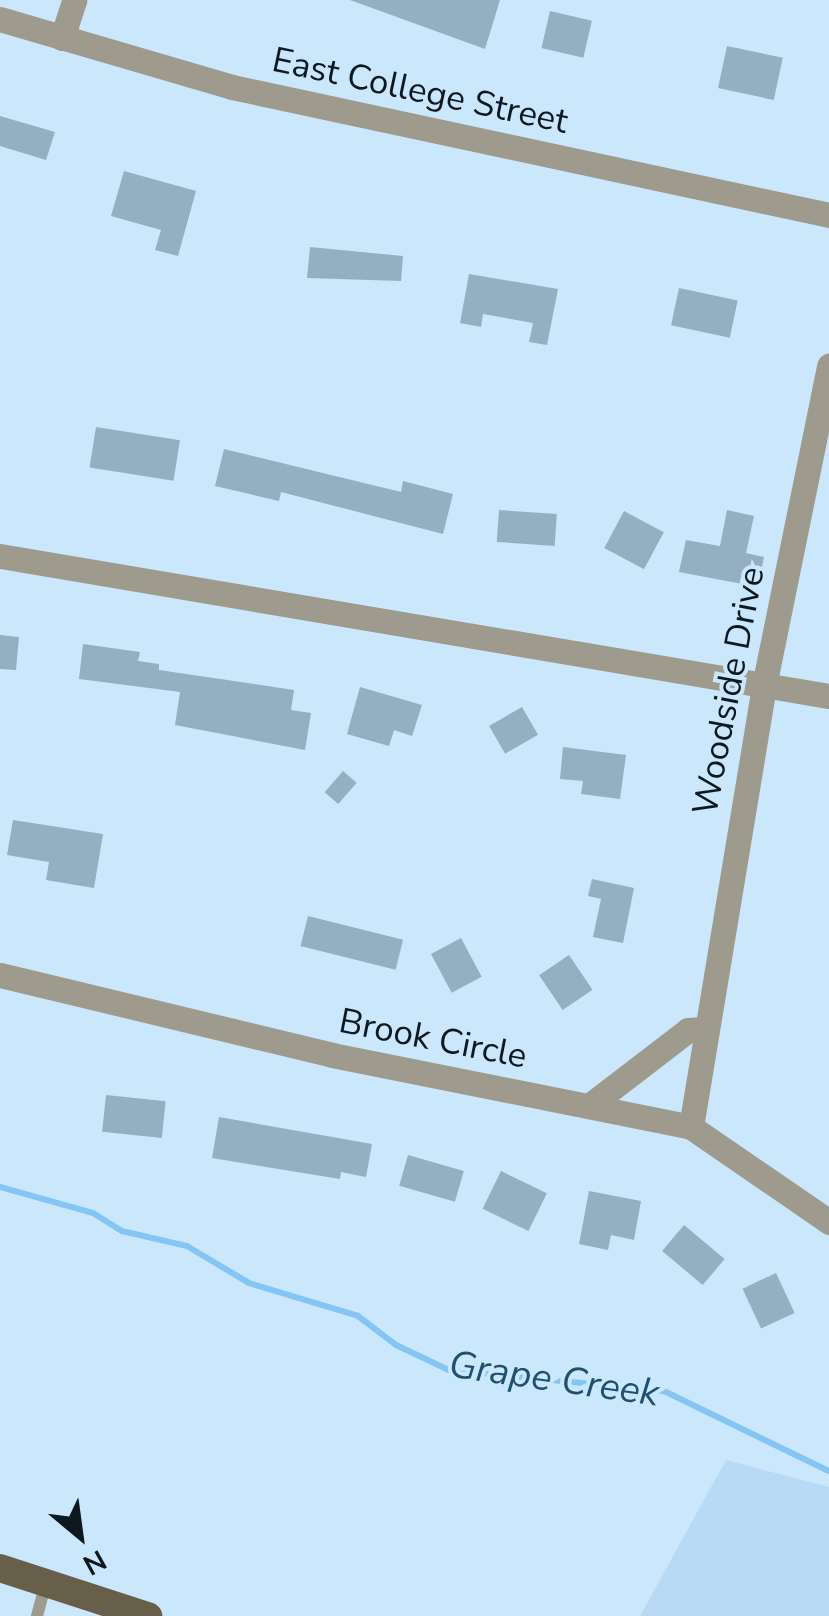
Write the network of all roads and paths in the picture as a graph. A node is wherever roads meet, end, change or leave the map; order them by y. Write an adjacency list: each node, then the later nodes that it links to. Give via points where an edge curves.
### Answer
1 (74, 0): 3 (street)
2 (0, 19): 3 (street, East College Street)
3 (62, 38): 4 (street, East College Street, via 232,86)
4 (829, 215)
5 (829, 366): 7 (street, Woodside Drive)
6 (0, 556): 7 (street)
7 (764, 686): 8 (street); 10 (street, Woodside Drive)
8 (829, 696)
9 (0, 975): 11 (street, Brook Circle, via 332,1055)
10 (704, 1029): 11 (street, via 688,1030); 12 (street, Woodside Drive)
11 (589, 1106): 12 (street, Brook Circle)
12 (691, 1126): 13 (street, Brook Circle)
13 (829, 1222)
14 (0, 1568): 15 (main road)
15 (46, 1584): 16 (lane); 17 (main road)
16 (37, 1616)
17 (148, 1616)

